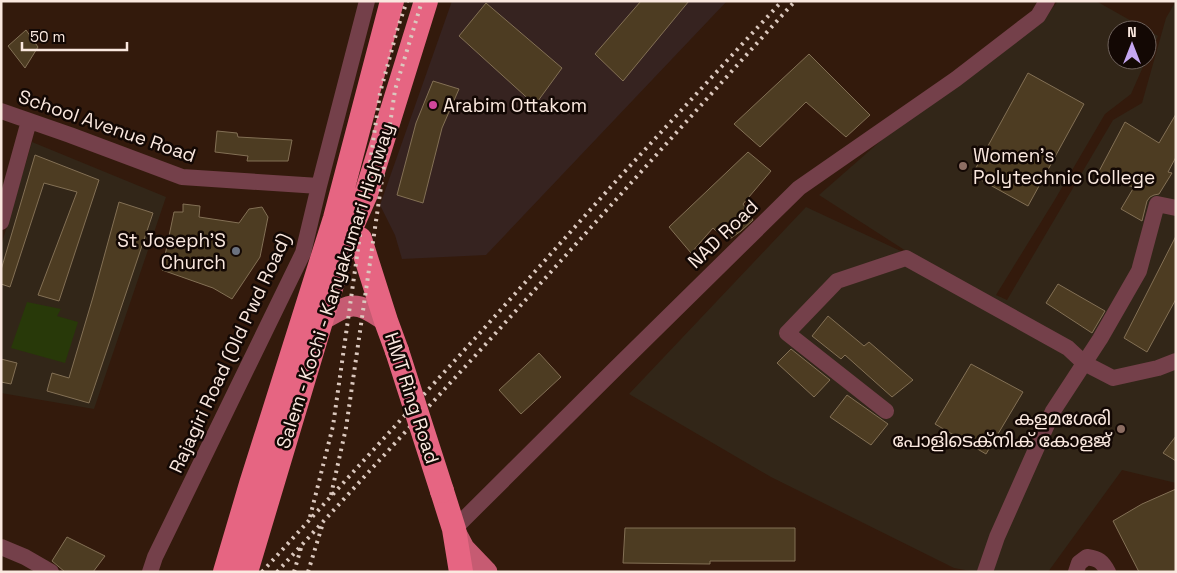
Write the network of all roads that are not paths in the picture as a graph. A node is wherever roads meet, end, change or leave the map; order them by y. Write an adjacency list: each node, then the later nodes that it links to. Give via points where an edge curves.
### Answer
1 (367, 1): 7 (street, Rajagiri Road (Old Pwd Road))
2 (392, 1): 11 (highway, Salem - Kochi - Kanyakumari Highway, via 336,218)
3 (426, 1): 10 (highway, Salem - Kochi - Kanyakumari Highway, via 366,194)
4 (1047, 1): 18 (street, NAD Road, via 1038,16 956,79 799,188)
5 (1, 111): 6 (street, School Avenue Road)
6 (29, 121): 7 (street, School Avenue Road, via 182,177); 9 (street)
7 (320, 186): 21 (street, Rajagiri Road (Old Pwd Road), via 303,253)
8 (1175, 207): 15 (street, via 1157,204 1139,272)
9 (1, 222)
10 (348, 235): 11 (highway, Salem - Kochi - Kanyakumari Highway); 13 (highway, HMT Ring Road, via 360,239)
11 (328, 269): 12 (highway, Salem - Kochi - Kanyakumari Highway); 17 (highway, Salem - Kochi - Kanyakumari Highway)
12 (322, 320): 13 (main road, via 352,306 363,308); 17 (highway, Salem - Kochi - Kanyakumari Highway)
13 (386, 321): 18 (highway, HMT Ring Road, bridge)
14 (1176, 360): 15 (street, via 1158,368 1113,378)
15 (1084, 364): 16 (street, via 1068,348 906,258 837,280 787,332); 26 (street, via 1053,411 997,537)
16 (886, 411)
17 (262, 485): 22 (highway); 23 (highway, Salem - Kochi - Kanyakumari Highway)
18 (454, 529): 24 (highway, HMT Ring Road); 25 (main road, via 464,548)
19 (1, 546): 20 (street)
20 (51, 572)
21 (150, 572)
22 (225, 572)
23 (246, 572)
24 (461, 572)
25 (486, 572)
26 (985, 572)
27 (1076, 572): 28 (street, via 1079,563 1087,557 1098,559)
28 (1108, 572)

